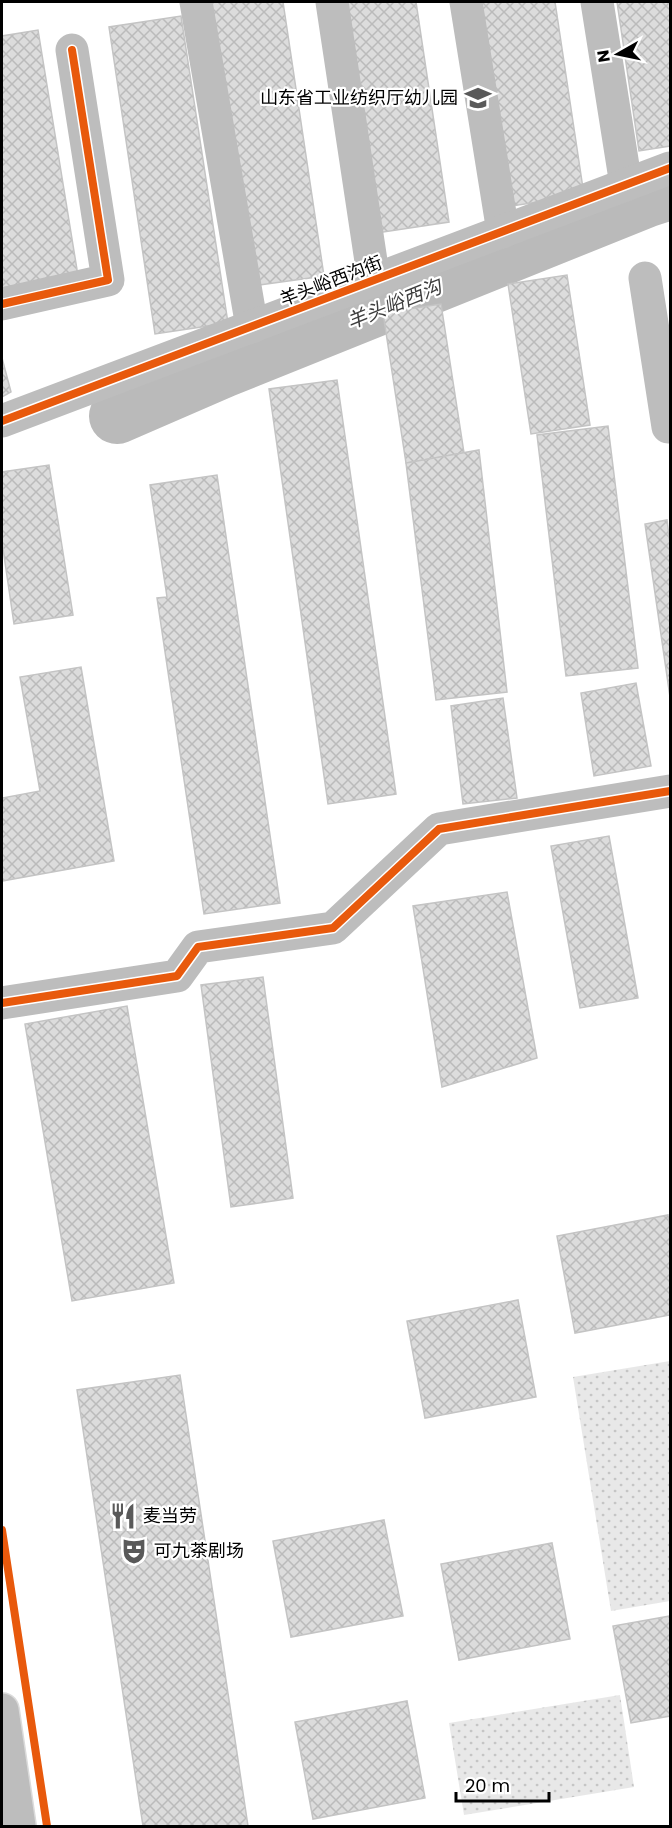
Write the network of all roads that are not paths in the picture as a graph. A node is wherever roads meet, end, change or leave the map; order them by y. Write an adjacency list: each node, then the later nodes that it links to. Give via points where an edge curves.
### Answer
1 (196, 2): 12 (street)
2 (332, 2): 10 (street)
3 (466, 2): 8 (street)
4 (597, 2): 7 (street)
5 (72, 50): 11 (street, via 108,280)
6 (670, 168): 7 (street, 羊头峪西沟街)
7 (626, 184): 8 (street, 羊头峪西沟街)
8 (503, 232): 10 (street, 羊头峪西沟街)
9 (645, 278): 14 (street)
10 (374, 281): 12 (street, 羊头峪西沟街)
11 (2, 304)
12 (252, 327): 13 (street, 羊头峪西沟街)
13 (2, 421)
14 (670, 433)
15 (670, 791): 16 (street, via 439,829 333,928 198,947 177,976)
16 (2, 1003)
17 (2, 1710): 18 (street)
18 (19, 1827)

